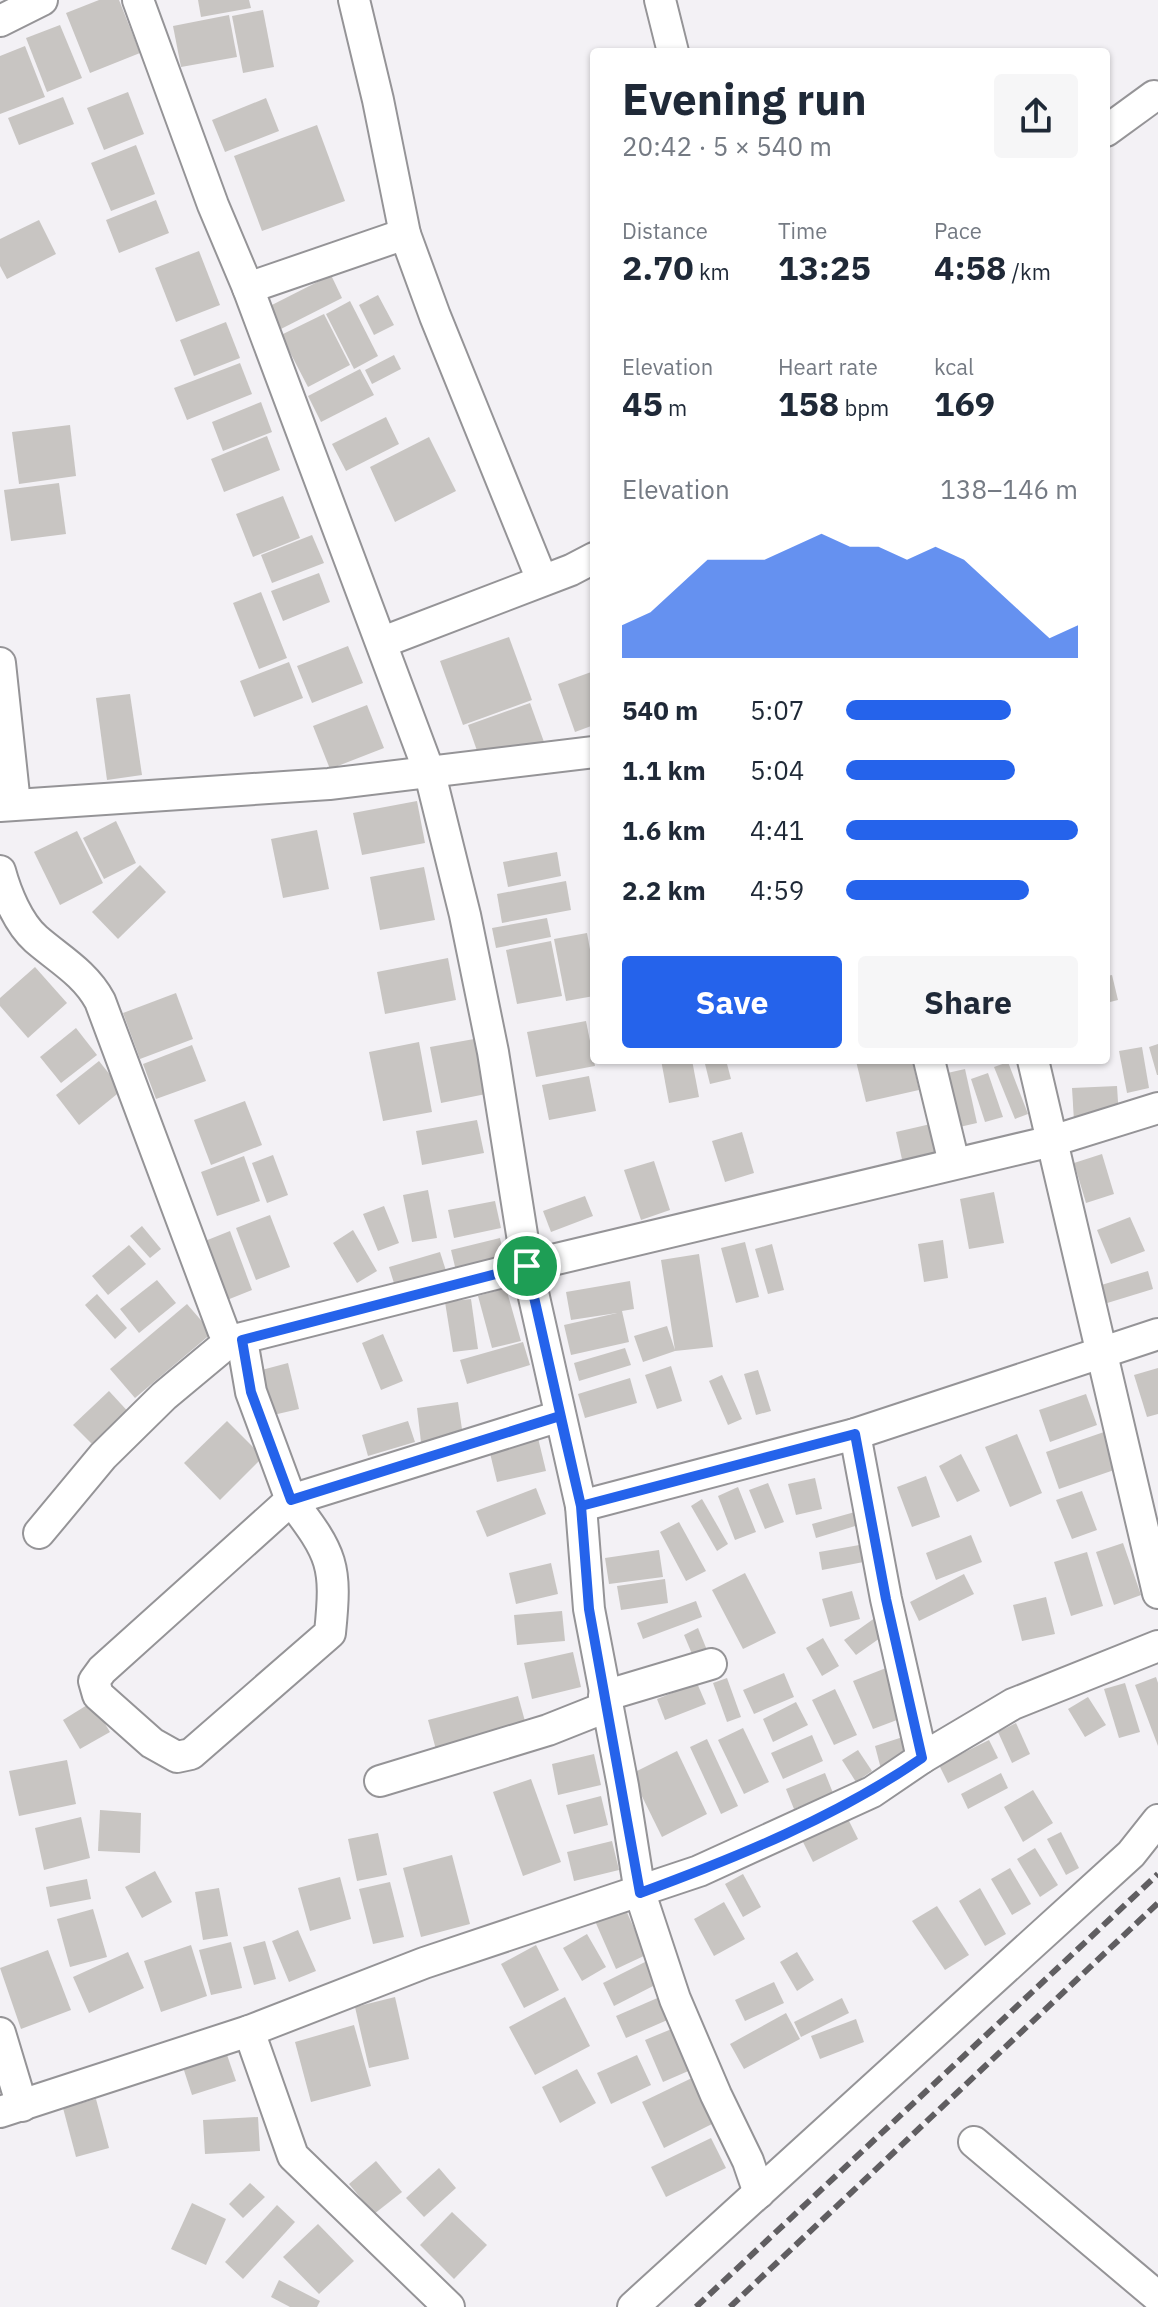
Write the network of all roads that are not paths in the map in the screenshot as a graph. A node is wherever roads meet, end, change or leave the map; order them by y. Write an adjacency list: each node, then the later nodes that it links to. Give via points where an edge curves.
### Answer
1 (42, 0): 5 (street)
2 (138, 0): 10 (street)
3 (354, 0): 9 (street)
4 (660, 0): 6 (street)
5 (0, 21)
6 (672, 48)
7 (1154, 96): 8 (street)
8 (1110, 128)
9 (405, 234): 10 (street); 12 (street)
10 (248, 288): 13 (street)
11 (590, 560): 12 (street)
12 (542, 580): 13 (street)
13 (383, 642): 16 (street)
14 (0, 663): 17 (street)
15 (590, 753): 16 (street)
16 (430, 774): 17 (street); 24 (street, via 493,1052)
17 (8, 805)
18 (0, 871): 26 (street, via 33,936 81,974 100,1001 223,1330)
19 (930, 1064): 23 (street)
20 (1034, 1064): 22 (street)
21 (1158, 1108): 22 (street)
22 (1052, 1141): 23 (street); 27 (street)
23 (954, 1163): 24 (street)
24 (527, 1266): 26 (street); 28 (street)
25 (1158, 1334): 27 (street)
26 (236, 1340): 30 (street); 32 (street, via 164,1396 103,1456)
27 (1102, 1351): 29 (street); 33 (street)
28 (560, 1416): 30 (street); 31 (street)
29 (855, 1434): 31 (street); 37 (street)
30 (291, 1500): 30 (street, via 328,1553 334,1589 330,1633 191,1754 177,1757 152,1743 98,1695 94,1681)
31 (581, 1506): 36 (street, via 589,1609)
32 (39, 1533)
33 (1158, 1593)
34 (1158, 1646): 37 (street, via 1013,1704)
35 (711, 1664): 36 (street)
36 (605, 1701): 38 (street, via 548,1730); 40 (street)
37 (922, 1758): 40 (street, via 872,1792 795,1829)
38 (380, 1781)
39 (1158, 1820): 45 (street, via 1131,1854)
40 (640, 1893): 41 (street, via 424,1963); 45 (street, via 675,1999)
41 (249, 2031): 43 (street); 47 (street, via 293,2156)
42 (0, 2033): 43 (street)
43 (11, 2109)
44 (974, 2142): 46 (street)
45 (759, 2193): 48 (street)
46 (1158, 2297)
47 (449, 2307)
48 (633, 2307)

